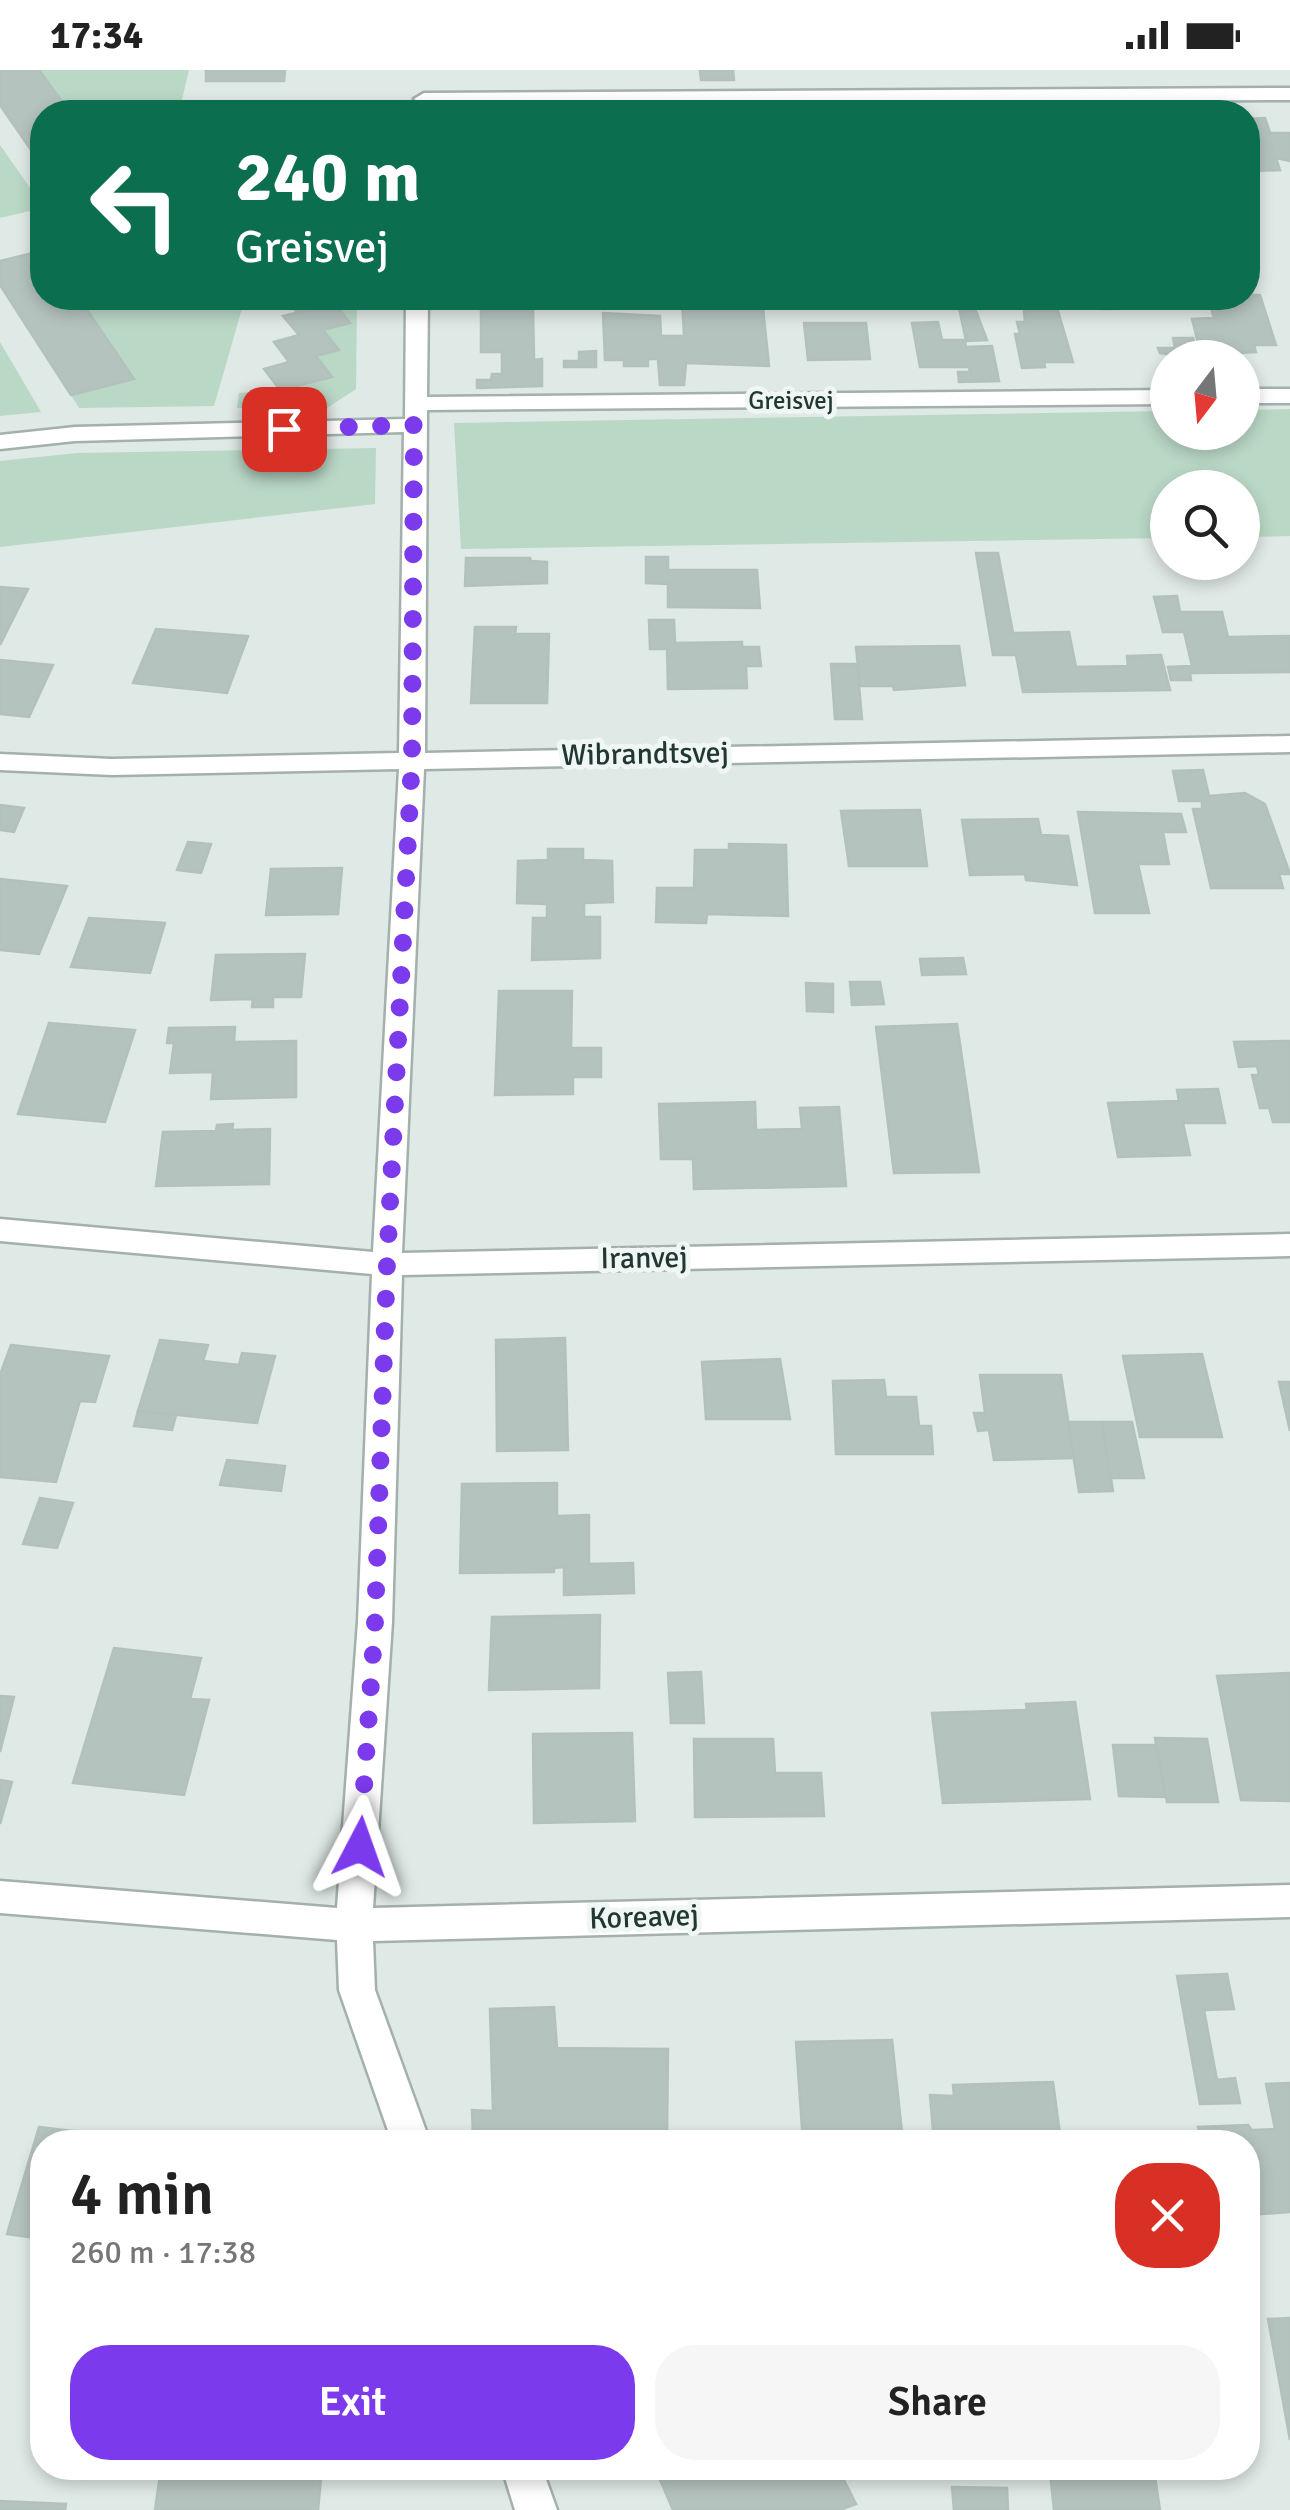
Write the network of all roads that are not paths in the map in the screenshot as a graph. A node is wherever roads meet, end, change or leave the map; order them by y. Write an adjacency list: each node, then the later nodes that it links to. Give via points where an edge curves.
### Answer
1 (1290, 94): 2 (street)
2 (423, 98)
3 (417, 310): 7 (street)
4 (1260, 396): 5 (street)
5 (1290, 396)
6 (1150, 397): 7 (street, Greisvej)
7 (414, 414): 8 (street, Greisvej); 10 (street)
8 (0, 442)
9 (1290, 744): 10 (street, Wibrandtsvej)
10 (412, 758): 11 (street, Wibrandtsvej, via 112,767); 14 (street)
11 (0, 762)
12 (0, 1230): 14 (street, Iranvej)
13 (1290, 1245): 14 (street, Iranvej)
14 (387, 1264): 17 (street, via 374,1638)
15 (0, 1896): 17 (street, Koreavej)
16 (1290, 1901): 17 (street, Koreavej)
17 (354, 1925): 18 (street, via 357,1990)
18 (407, 2130)
19 (526, 2480): 20 (street)
20 (536, 2510)

